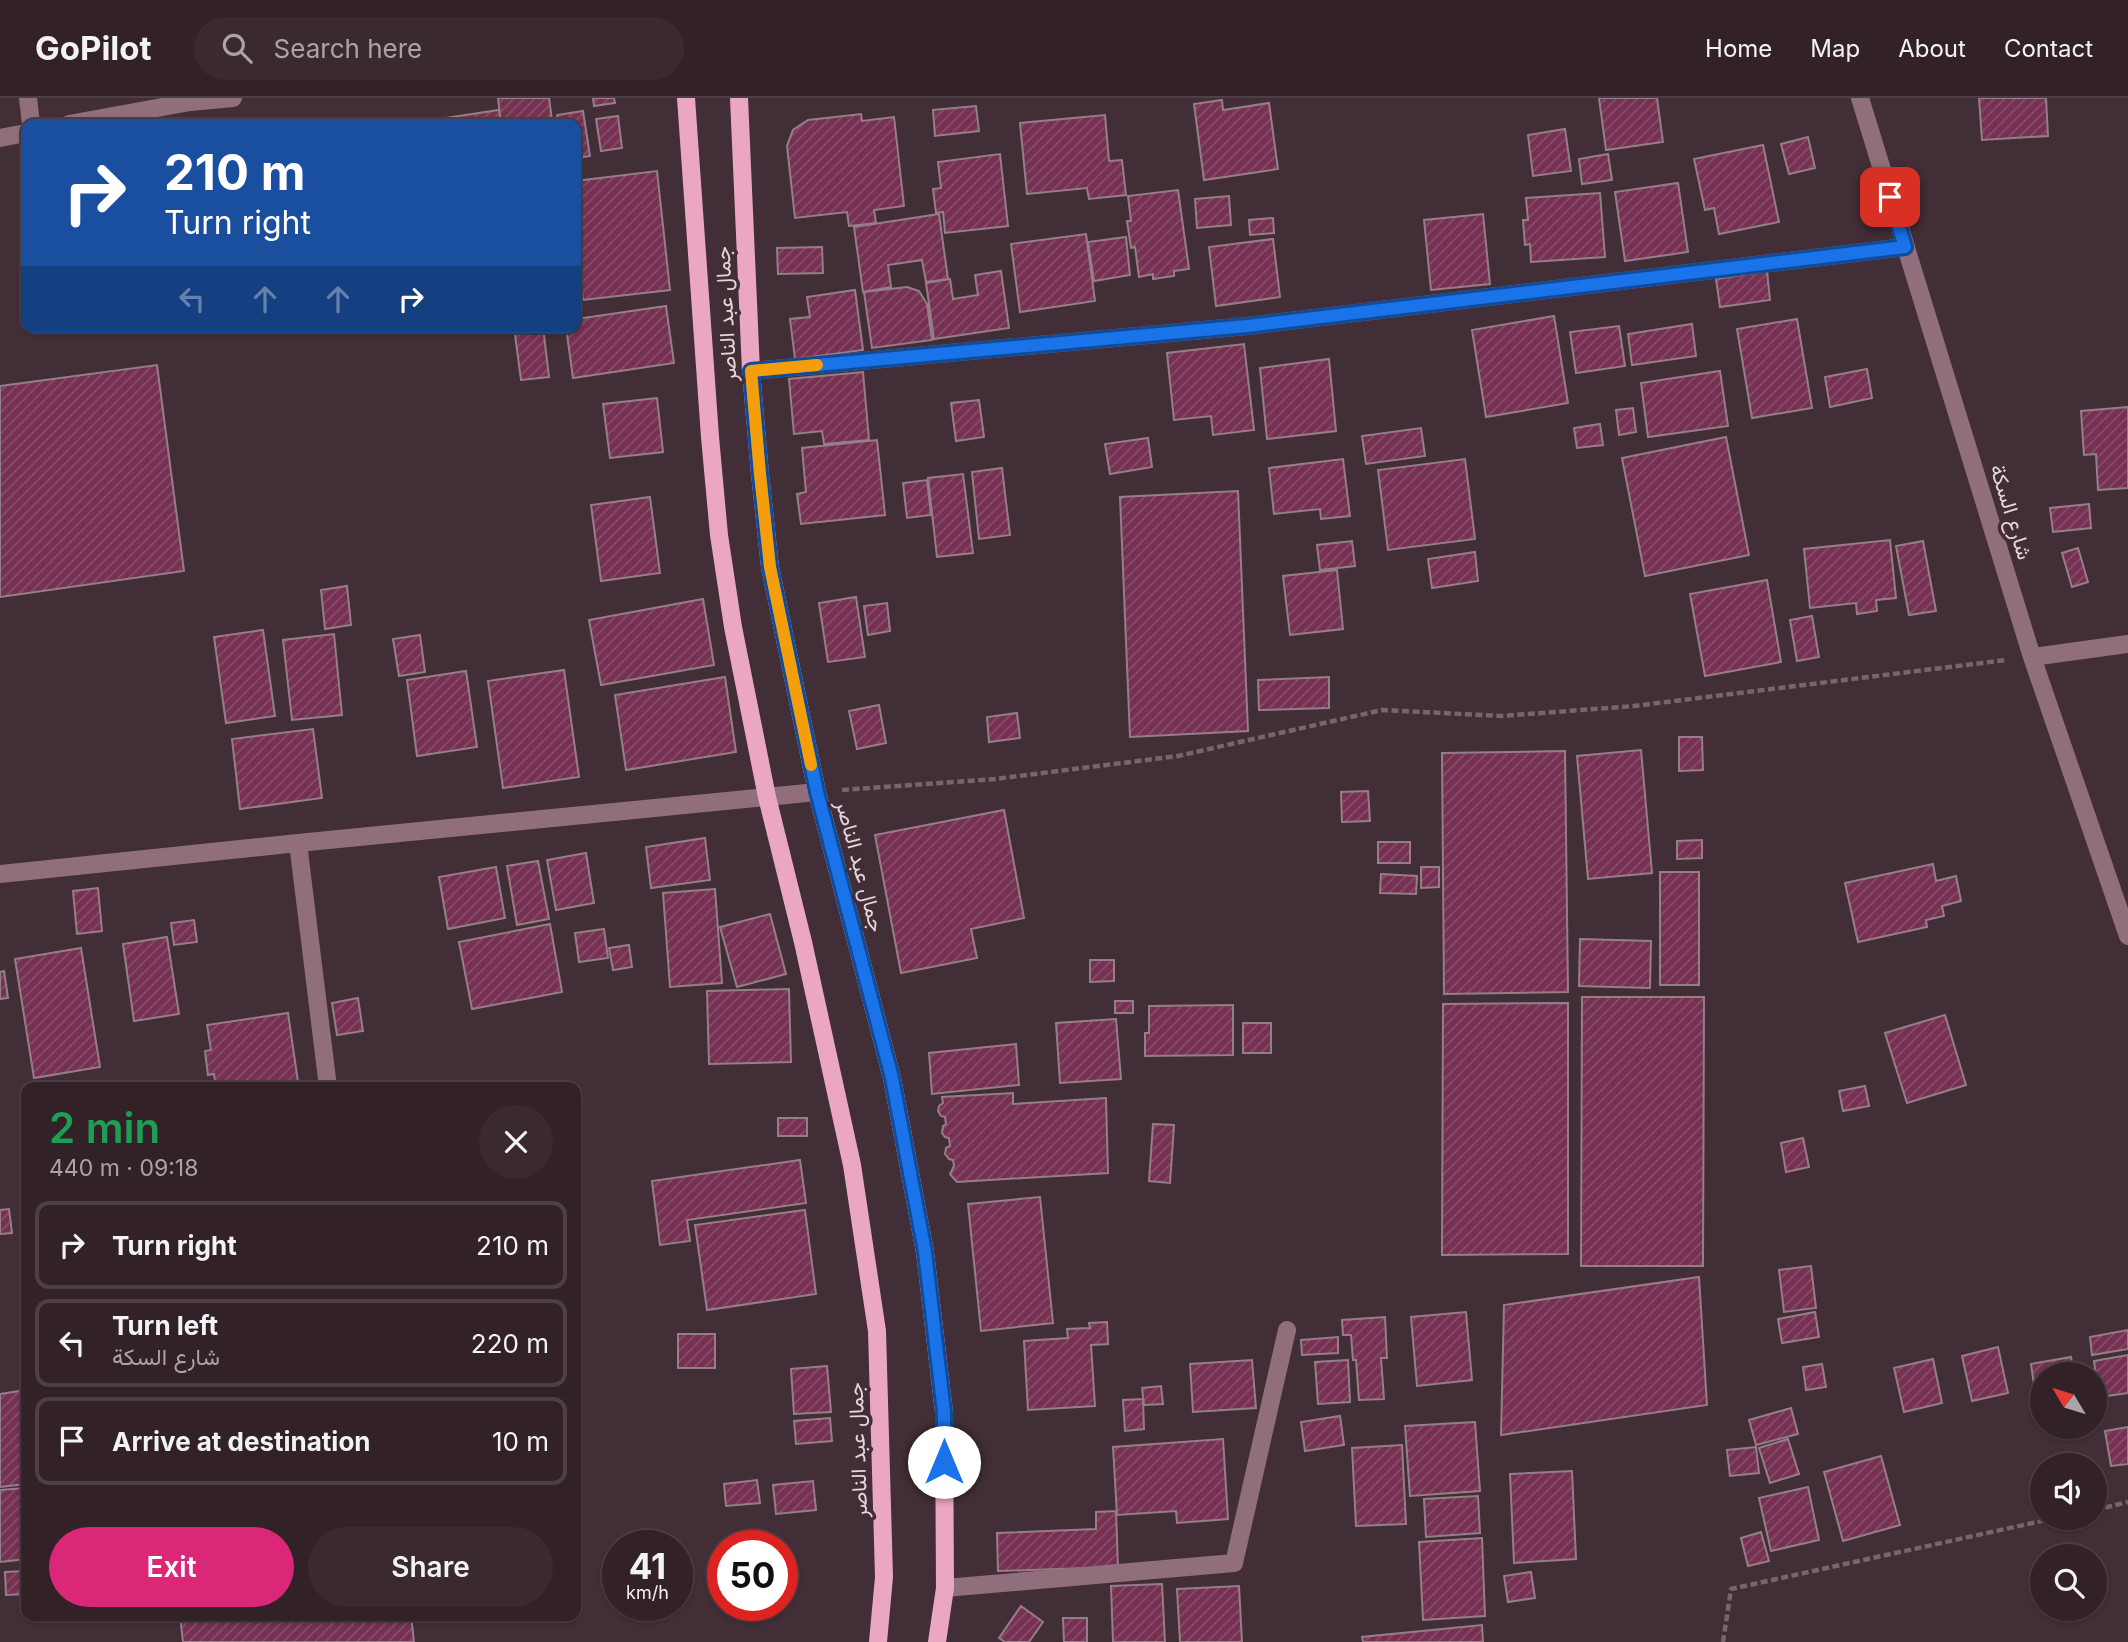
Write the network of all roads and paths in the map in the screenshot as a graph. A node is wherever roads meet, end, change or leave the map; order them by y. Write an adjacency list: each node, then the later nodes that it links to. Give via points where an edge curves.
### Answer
1 (28, 98): 7 (street)
2 (233, 98): 6 (street)
3 (686, 98): 16 (main road, جمال عبد الناصر, via 719,535)
4 (739, 98): 12 (main road, جمال عبد الناصر)
5 (1860, 98): 11 (street, شارع السكة)
6 (190, 100): 8 (street)
7 (30, 119)
8 (94, 119)
9 (21, 134): 10 (street)
10 (0, 138)
11 (1905, 247): 12 (street, via 1247,326); 14 (street, شارع السكة)
12 (751, 371): 15 (main road, جمال عبد الناصر, via 770,567)
13 (2128, 644): 14 (street)
14 (2032, 657): 15 (path, via 1634,706 1502,716 1382,710 1178,756 995,779); 19 (street, شارع السكة)
15 (817, 792): 16 (street); 25 (main road, جمال عبد الناصر, via 892,1078 925,1252 944,1412)
16 (767, 797): 17 (street); 26 (main road, جمال عبد الناصر, via 852,1165 877,1331 884,1577)
17 (298, 843): 18 (street); 20 (street)
18 (0, 874)
19 (2128, 936)
20 (327, 1082)
21 (1287, 1330): 25 (street, via 1234,1563)
22 (2128, 1502): 23 (path)
23 (2107, 1507)
24 (2030, 1524): 28 (path, via 1731,1589)
25 (945, 1588): 27 (main road, جمال عبد الناصر)
26 (878, 1642)
27 (937, 1642)
28 (1723, 1642)

